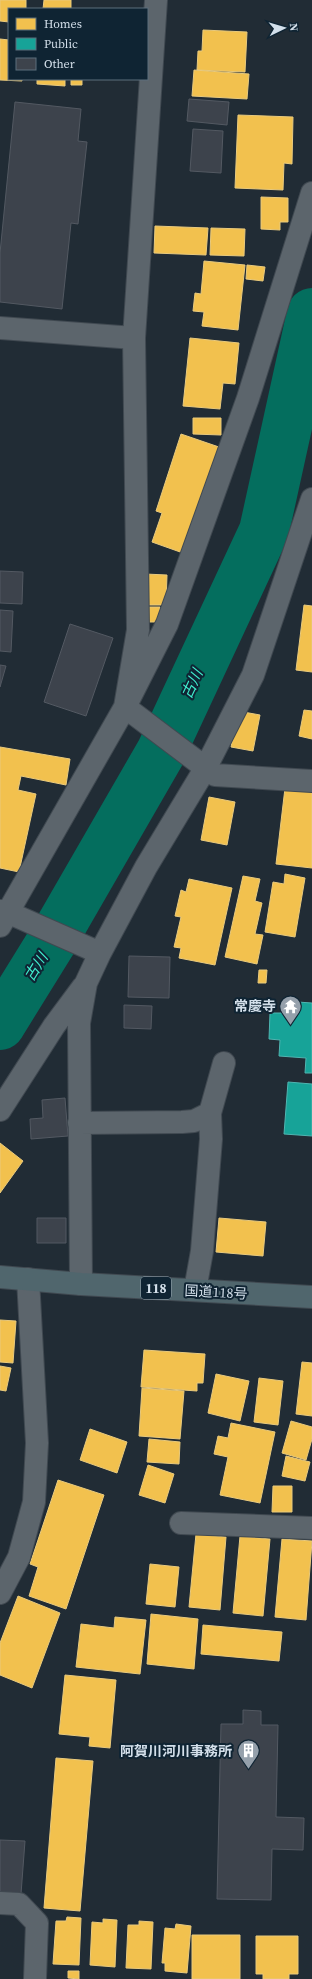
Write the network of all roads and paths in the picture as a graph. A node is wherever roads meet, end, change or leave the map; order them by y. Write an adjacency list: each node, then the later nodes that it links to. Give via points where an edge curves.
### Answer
1 (156, 0): 4 (street)
2 (312, 193): 6 (street, via 248,398 203,528 166,624)
3 (0, 328): 4 (street)
4 (134, 338): 6 (street, via 138,630)
5 (312, 499): 7 (street, via 253,675)
6 (125, 707): 7 (street); 9 (street)
7 (205, 769): 8 (street, via 215,775); 10 (street, via 146,867)
8 (312, 781)
9 (2, 916): 10 (street)
10 (100, 953): 11 (street)
11 (86, 983): 13 (street, via 54,1026); 15 (street, via 79,1023)
12 (224, 1063): 14 (street)
13 (0, 1110)
14 (210, 1113): 15 (street, via 194,1121 182,1122); 19 (street, via 211,1139 202,1251)
15 (79, 1123): 18 (street)
16 (0, 1277): 17 (highway, 国道118号 / 118)
17 (28, 1279): 18 (highway, 国道118号 / 118); 23 (street, via 37,1443 34,1502 19,1557)
18 (81, 1284): 19 (highway, 国道118号 / 118)
19 (195, 1290): 20 (highway, 国道118号 / 118)
20 (312, 1297)
21 (181, 1523): 22 (street)
22 (312, 1528)
23 (0, 1593)
24 (0, 1902): 25 (street, via 19,1904 37,1923)
25 (35, 1979)

